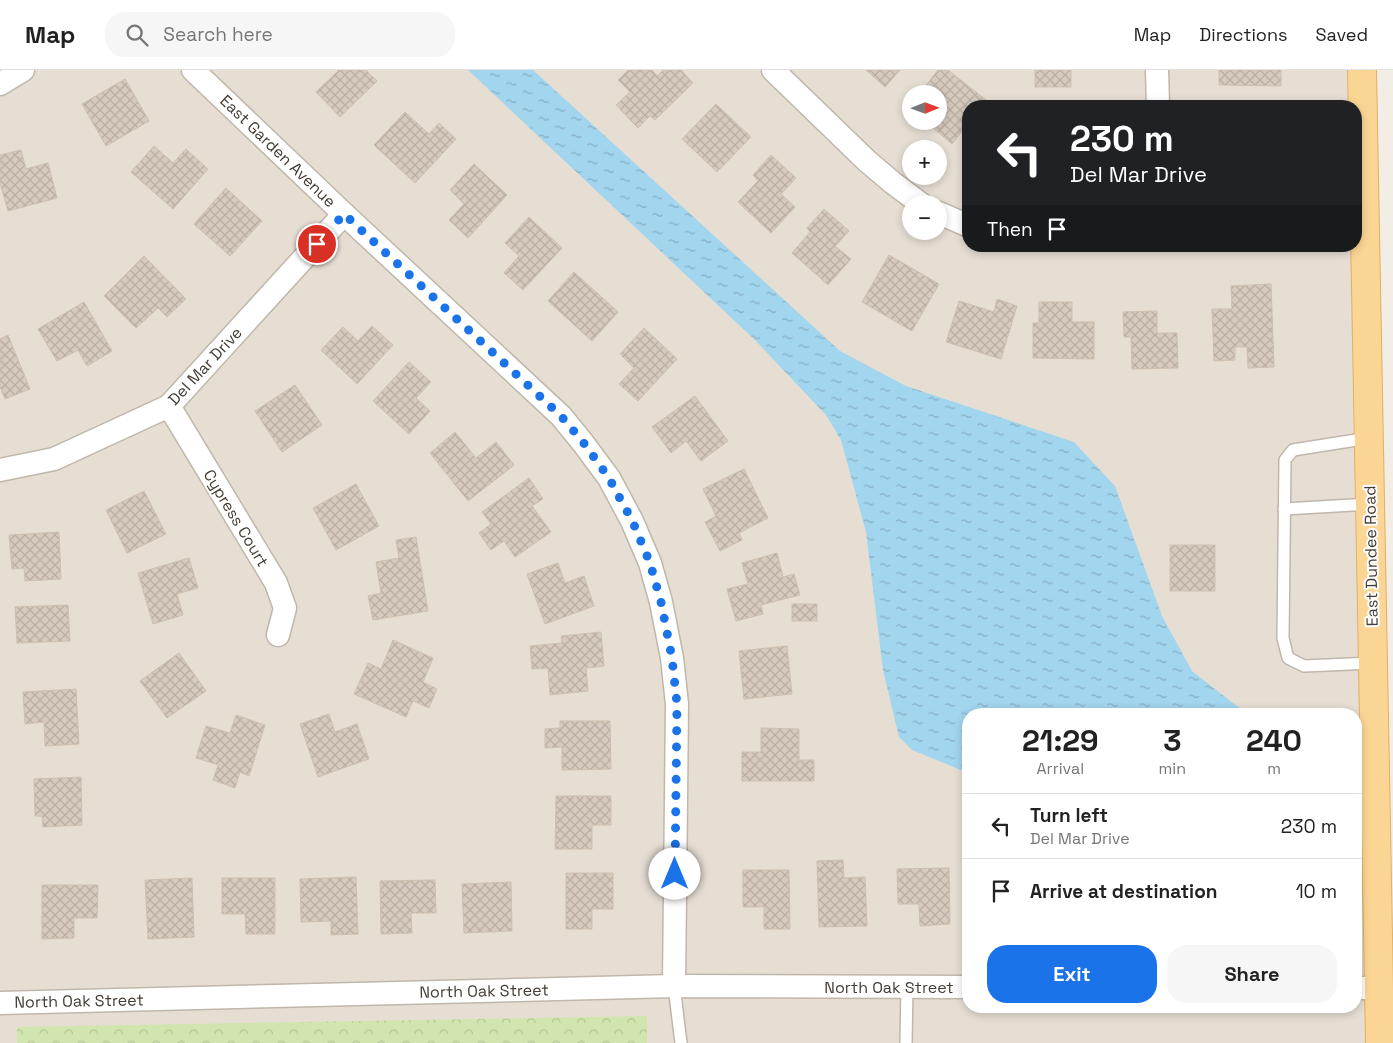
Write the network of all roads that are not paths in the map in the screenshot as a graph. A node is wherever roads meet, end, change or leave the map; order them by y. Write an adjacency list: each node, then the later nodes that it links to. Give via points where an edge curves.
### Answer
1 (23, 70): 6 (street)
2 (193, 70): 9 (street, East Garden Avenue)
3 (773, 70): 8 (street, via 867,162)
4 (1157, 70): 7 (street)
5 (1362, 70): 13 (main road, East Dundee Road)
6 (0, 84)
7 (1158, 100)
8 (909, 195)
9 (344, 214): 12 (street, Del Mar Drive); 19 (street, East Garden Avenue, via 561,416 609,478 632,520 650,563 661,602 677,704)
10 (947, 216): 11 (street)
11 (962, 223)
12 (169, 406): 14 (street, Del Mar Drive, via 54,459); 17 (street, Cypress Court, via 276,583 285,608)
13 (1369, 438): 15 (main road, East Dundee Road); 16 (lane, via 1293,450 1285,460)
14 (0, 470)
15 (1370, 504): 16 (lane); 18 (main road, East Dundee Road)
16 (1284, 510): 18 (lane, via 1282,638 1288,658 1304,666)
17 (278, 634)
18 (1373, 663): 22 (main road, East Dundee Road)
19 (674, 986): 20 (street, North Oak Street); 23 (street, North Oak Street); 24 (lane)
20 (907, 987): 21 (street, North Oak Street); 25 (lane)
21 (962, 987)
22 (1368, 988): 26 (main road, East Dundee Road)
23 (0, 1003)
24 (681, 1043)
25 (906, 1043)
26 (1380, 1043)

